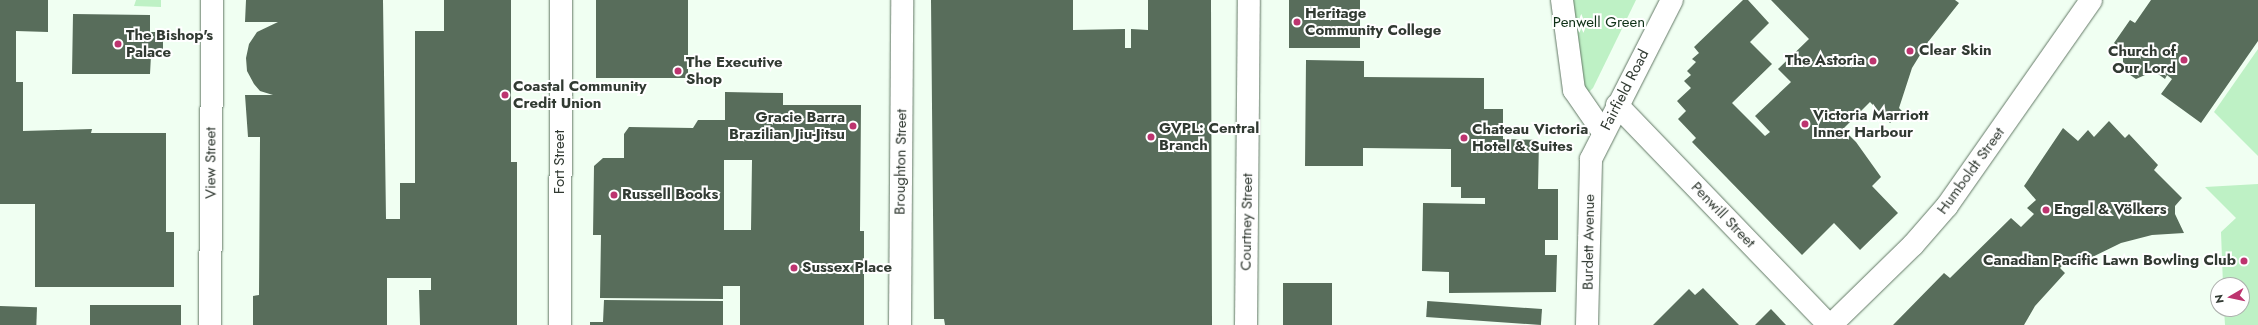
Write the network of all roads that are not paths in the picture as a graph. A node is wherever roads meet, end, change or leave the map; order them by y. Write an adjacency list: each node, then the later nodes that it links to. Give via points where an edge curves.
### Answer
1 (212, 0): 11 (street, View Street)
2 (561, 0): 12 (street, Fort Street)
3 (902, 0): 13 (street, Broughton Street)
4 (1249, 0): 14 (street, Courtney Street)
5 (1562, 0): 9 (street, via 1574,90)
6 (1672, 0): 8 (street, Fairfield Road)
7 (2091, 0): 16 (street, Humboldt Street, via 1947,206 1913,245)
8 (1617, 105): 9 (street, Fairfield Road); 16 (street, Penwill Street)
9 (1603, 132): 10 (street, Fairfield Road)
10 (1591, 159): 15 (street, Burdett Avenue)
11 (210, 325)
12 (560, 325)
13 (900, 325)
14 (1246, 325)
15 (1587, 325)
16 (1830, 325)

